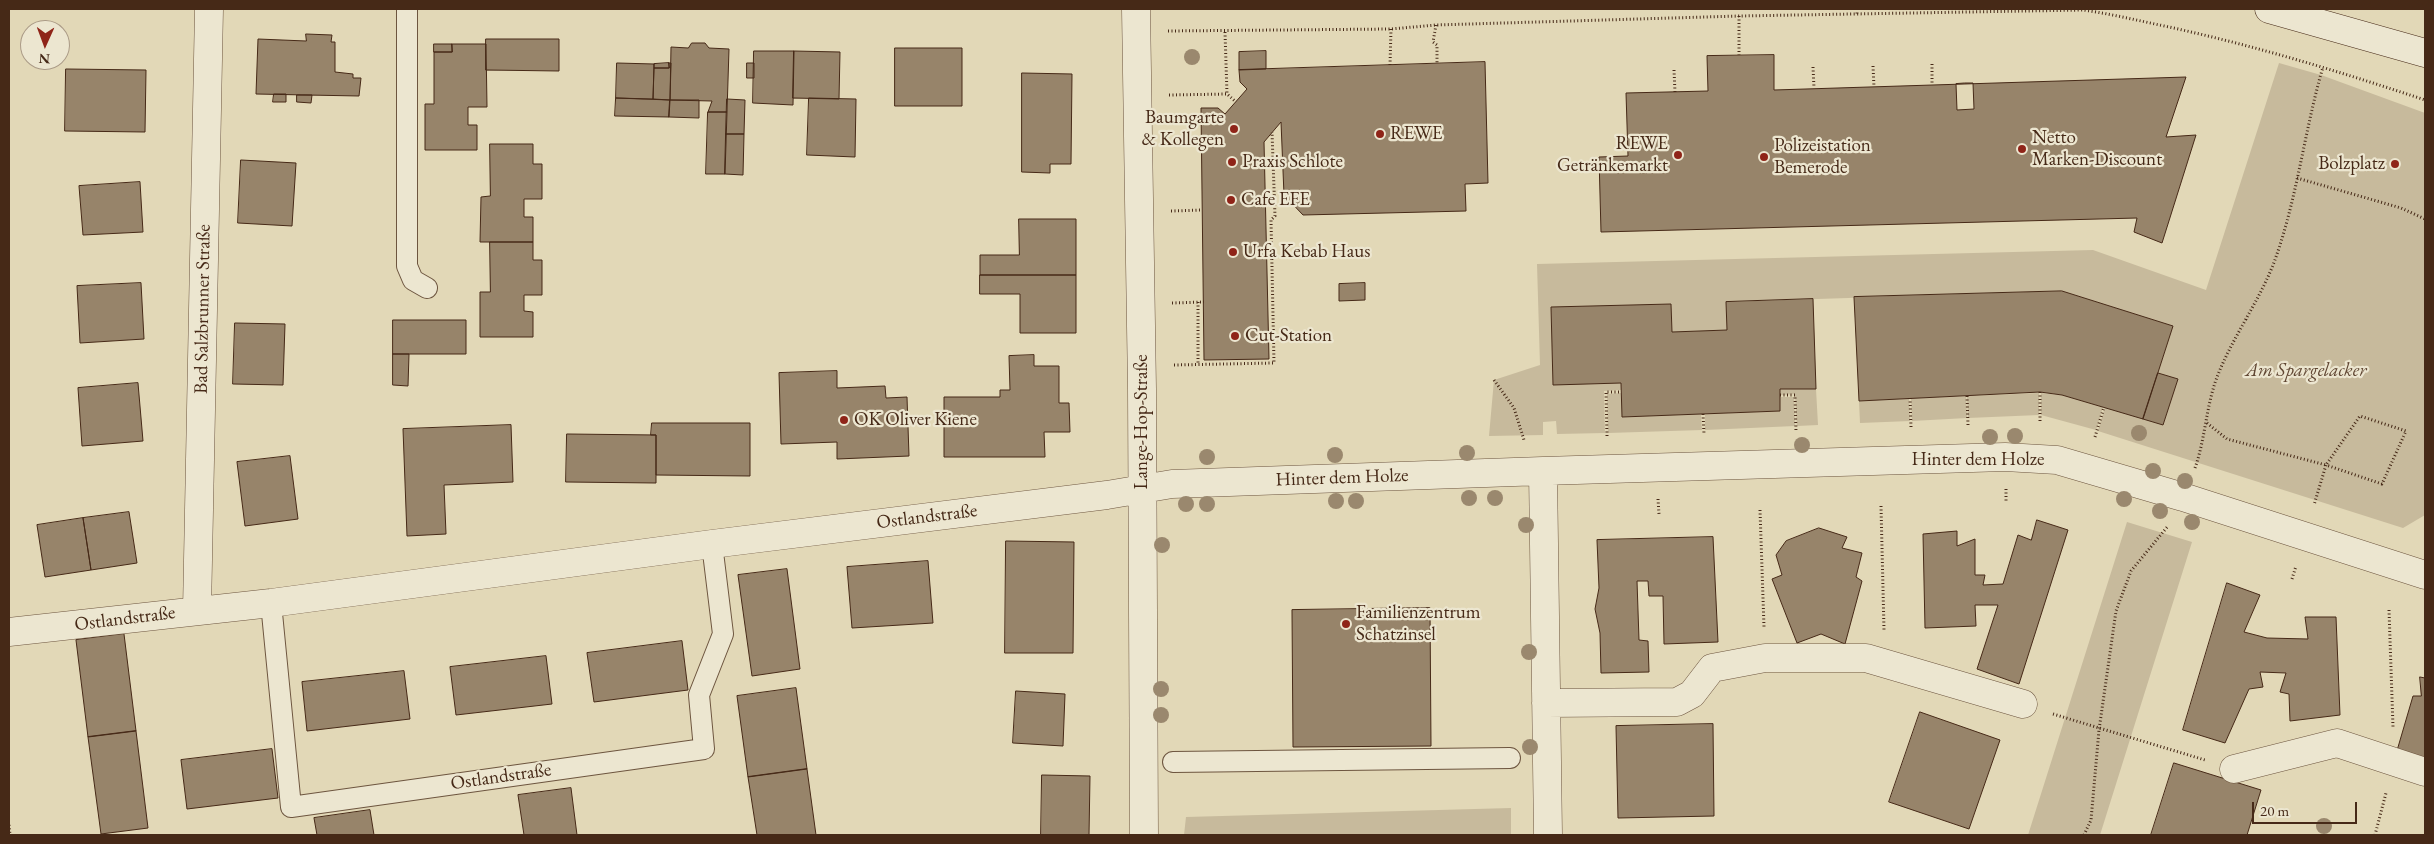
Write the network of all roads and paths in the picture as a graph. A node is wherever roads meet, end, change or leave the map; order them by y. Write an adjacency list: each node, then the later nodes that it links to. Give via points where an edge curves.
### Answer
1 (209, 9): 67 (street, Bad Salzbrunner Straße)
2 (407, 9): 34 (lane, via 408,266 413,280)
3 (1136, 9): 59 (street, Lange-Hop-Straße)
4 (1857, 9): 6 (path)
5 (2269, 9): 12 (street)
6 (1857, 15): 7 (path); 19 (path, via 2090,11 2204,34)
7 (1739, 16): 8 (path); 13 (path)
8 (1436, 25): 9 (path); 14 (path, via 1433,42 1437,45)
9 (1391, 29): 11 (path); 16 (path)
10 (1167, 31): 11 (path)
11 (1225, 32): 25 (path)
12 (2425, 53)
13 (1739, 55)
14 (1437, 63)
15 (1932, 64): 21 (path)
16 (1390, 65)
17 (1873, 66): 22 (path)
18 (1813, 67): 23 (path)
19 (2323, 67): 27 (path); 30 (path, via 2312,101)
20 (1674, 70): 24 (path)
21 (1932, 85)
22 (1874, 87)
23 (1814, 88)
24 (1675, 92)
25 (1226, 94): 26 (path); 28 (path)
26 (1168, 95)
27 (2425, 100)
28 (1236, 102)
29 (1272, 132): 39 (path, via 1274,363)
30 (2297, 178): 33 (path, via 2401,208); 49 (path, via 2278,254 2216,381)
31 (1202, 210): 32 (path)
32 (1169, 211)
33 (2425, 219)
34 (427, 288)
35 (1198, 302): 36 (path); 37 (path); 39 (path)
36 (1204, 302)
37 (1170, 303)
38 (1171, 365): 39 (path)
39 (1198, 365)
40 (1494, 380): 56 (path, via 1514,408)
41 (1621, 392): 53 (path, via 1606,392)
42 (2040, 392): 48 (path)
43 (1780, 396): 54 (path, via 1795,395)
44 (1967, 396): 50 (path)
45 (1910, 398): 52 (path)
46 (2104, 407): 55 (path)
47 (1703, 414): 51 (path)
48 (2040, 422)
49 (2207, 423): 57 (path, via 2227,439); 60 (path, via 2198,460)
50 (1968, 425)
51 (1704, 427)
52 (1912, 428)
53 (1607, 431)
54 (1796, 432)
55 (2095, 437)
56 (1524, 443)
57 (2326, 465): 57 (path, via 2382,484 2406,431 2360,416); 62 (path)
58 (1543, 471): 59 (street, Hinter dem Holze, via 1172,484); 60 (street, Hinter dem Holze, via 2005,457 2057,460); 71 (street)
59 (1141, 488): 64 (street, Ostlandstraße, via 1107,496); 80 (street, Lange-Hop-Straße)
60 (2183, 497): 65 (street, Hinter dem Holze); 73 (path, via 2164,533 2131,571 2123,591 2112,637)
61 (1881, 506): 68 (path)
62 (2314, 507)
63 (1760, 510): 70 (path)
64 (712, 544): 66 (street, Ostlandstraße); 66 (lane, Ostlandstraße, via 723,634 699,696 704,749 292,806)
65 (2425, 575)
66 (271, 603): 67 (street, Ostlandstraße)
67 (197, 610): 69 (street, Ostlandstraße)
68 (1884, 610)
69 (9, 632)
70 (1765, 658): 71 (street, via 1712,668 1692,694 1677,702); 72 (street, via 1866,658)
71 (1546, 703): 81 (street)
72 (2023, 704): 73 (path)
73 (2099, 730): 76 (path); 82 (path, via 2091,820)
74 (1510, 758): 75 (lane)
75 (1173, 762)
76 (2234, 769): 77 (street, via 2337,743)
77 (2425, 772)
78 (9, 825): 79 (path)
79 (10, 835)
80 (1144, 835)
81 (1548, 835)
82 (2084, 835)

